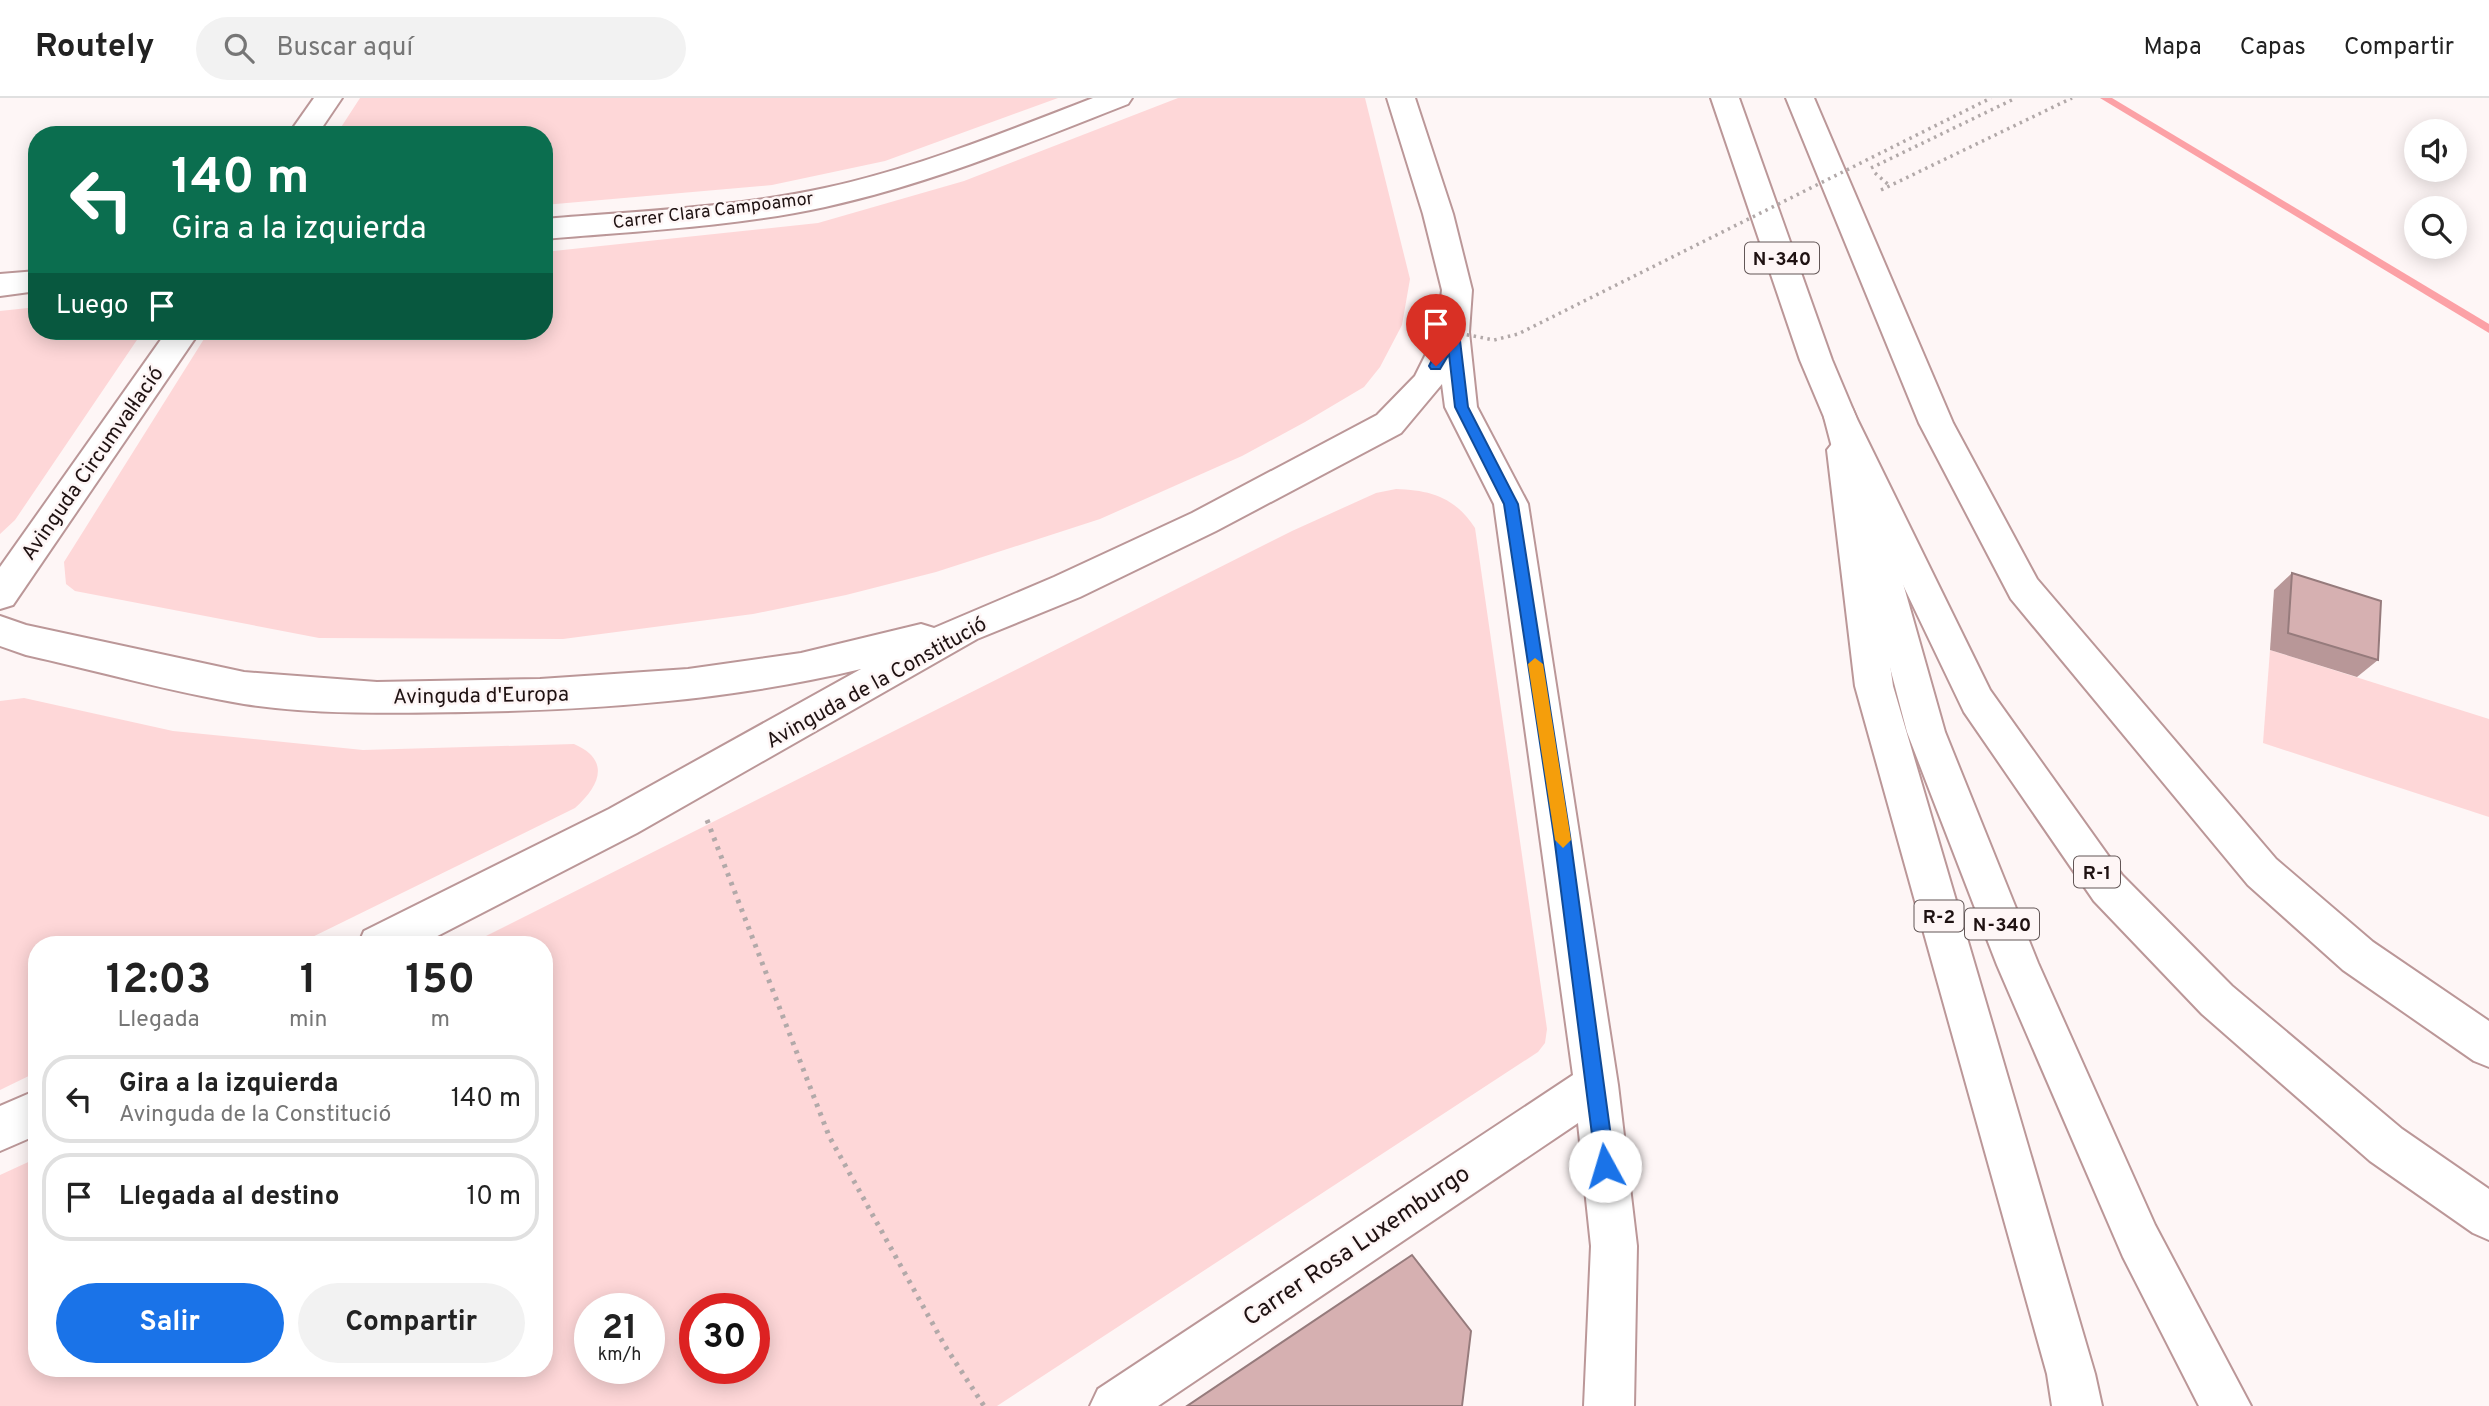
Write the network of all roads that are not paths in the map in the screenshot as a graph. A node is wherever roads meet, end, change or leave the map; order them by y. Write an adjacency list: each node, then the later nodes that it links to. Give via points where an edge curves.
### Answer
1 (328, 98): 6 (main road)
2 (1118, 98): 7 (main road, Carrer Clara Campoamor, via 964,157 860,189 754,209)
3 (1401, 98): 10 (main road, via 1457,290)
4 (1725, 98): 12 (main road, N-340)
5 (1800, 98): 17 (main road, via 1936,423 2024,589 2262,872 2358,956)
6 (308, 126)
7 (553, 228)
8 (28, 282): 9 (main road)
9 (0, 285)
10 (1453, 332): 14 (main road, Avinguda de la Constitució, via 1427,383 1389,424 1204,522 1067,587); 18 (main road, via 1461,407 1511,504)
11 (178, 340): 13 (main road, Avinguda Circumval·lació)
12 (1840, 417): 21 (main road, R-1, via 1977,701 2108,888 2228,1009 2386,1145); 24 (main road, R-2, via 1874,686); 25 (main road, N-340, via 1926,732 2018,965 2139,1241)
13 (0, 595)
14 (964, 629): 15 (main road, Avinguda d'Europa, via 801,667 688,685 540,695 377,698 244,688); 16 (main road, Avinguda de la Constitució, via 692,783)
15 (0, 631)
16 (396, 936)
17 (2489, 1046)
18 (1597, 1085): 22 (main road, Carrer Rosa Luxemburgo); 23 (main road, via 1614,1247)
19 (28, 1116): 20 (main road)
20 (0, 1129)
21 (2489, 1217)
22 (1115, 1406)
23 (1609, 1406)
24 (2077, 1406)
25 (2226, 1406)

